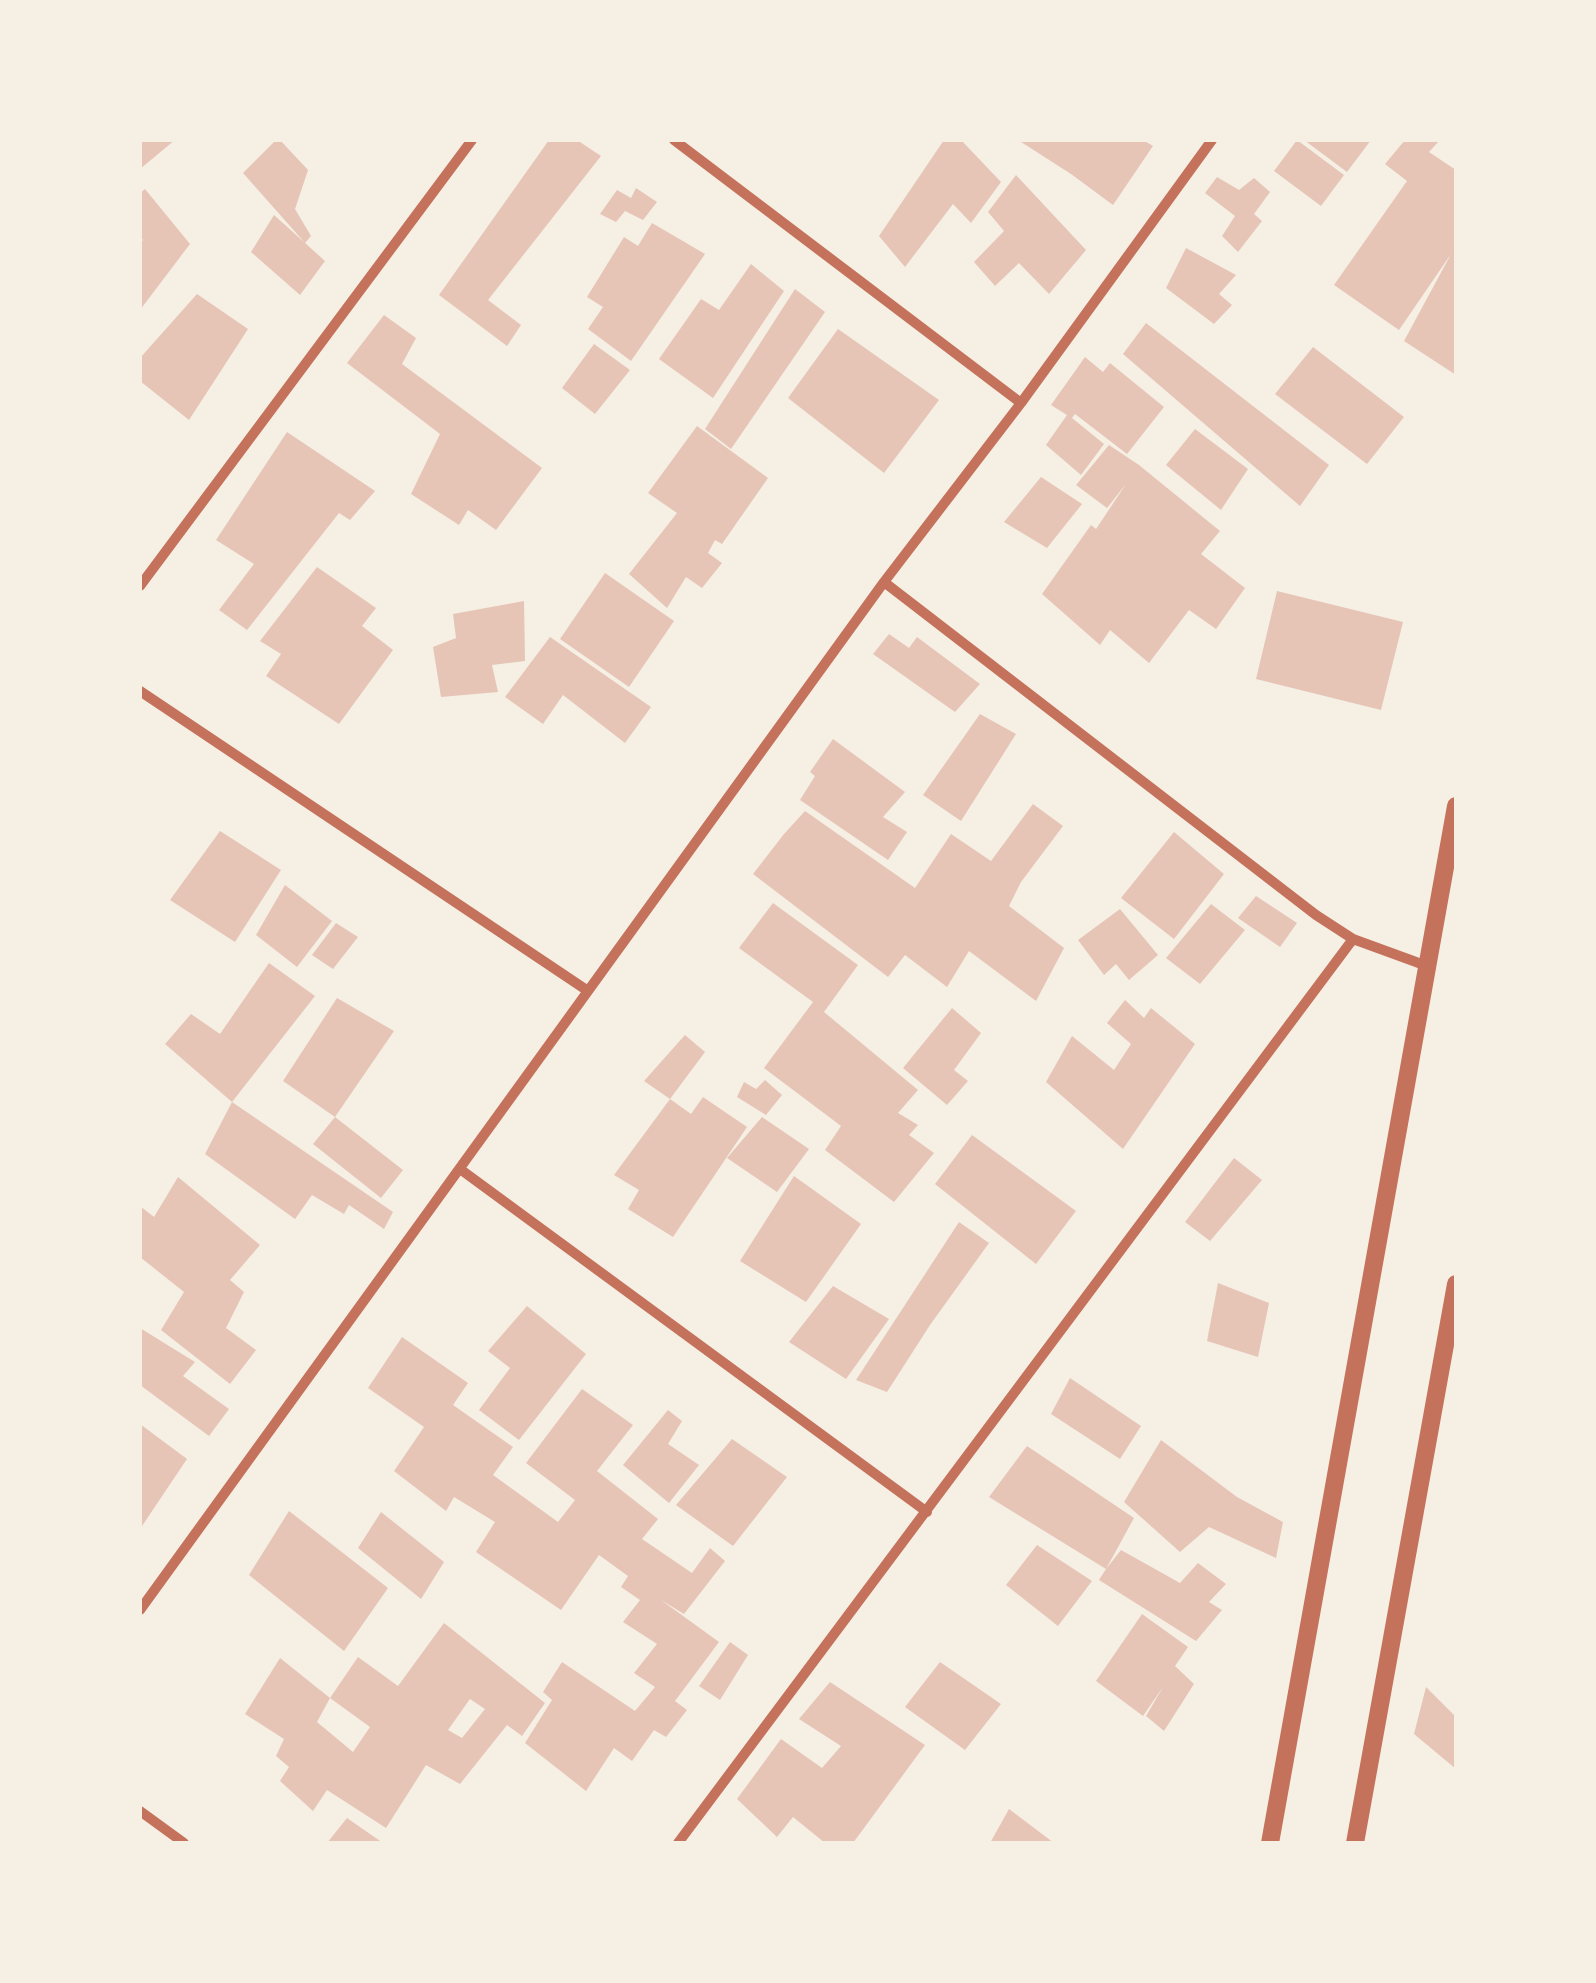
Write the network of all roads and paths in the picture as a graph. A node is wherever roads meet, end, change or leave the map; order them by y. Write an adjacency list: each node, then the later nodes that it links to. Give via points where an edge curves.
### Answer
1 (472, 140): 6 (street)
2 (674, 140): 4 (street)
3 (1212, 140): 4 (street)
4 (1021, 403): 5 (street)
5 (884, 582): 9 (street); 11 (street)
6 (140, 586)
7 (140, 692): 11 (street)
8 (1456, 806): 10 (street)
9 (1353, 940): 10 (street); 14 (street)
10 (1427, 966): 19 (street)
11 (588, 991): 12 (street)
12 (460, 1169): 14 (street); 15 (street)
13 (1456, 1284): 20 (street)
14 (927, 1512): 18 (street)
15 (140, 1610)
16 (140, 1811): 17 (street)
17 (184, 1843)
18 (678, 1843)
19 (1270, 1843)
20 (1354, 1843)

